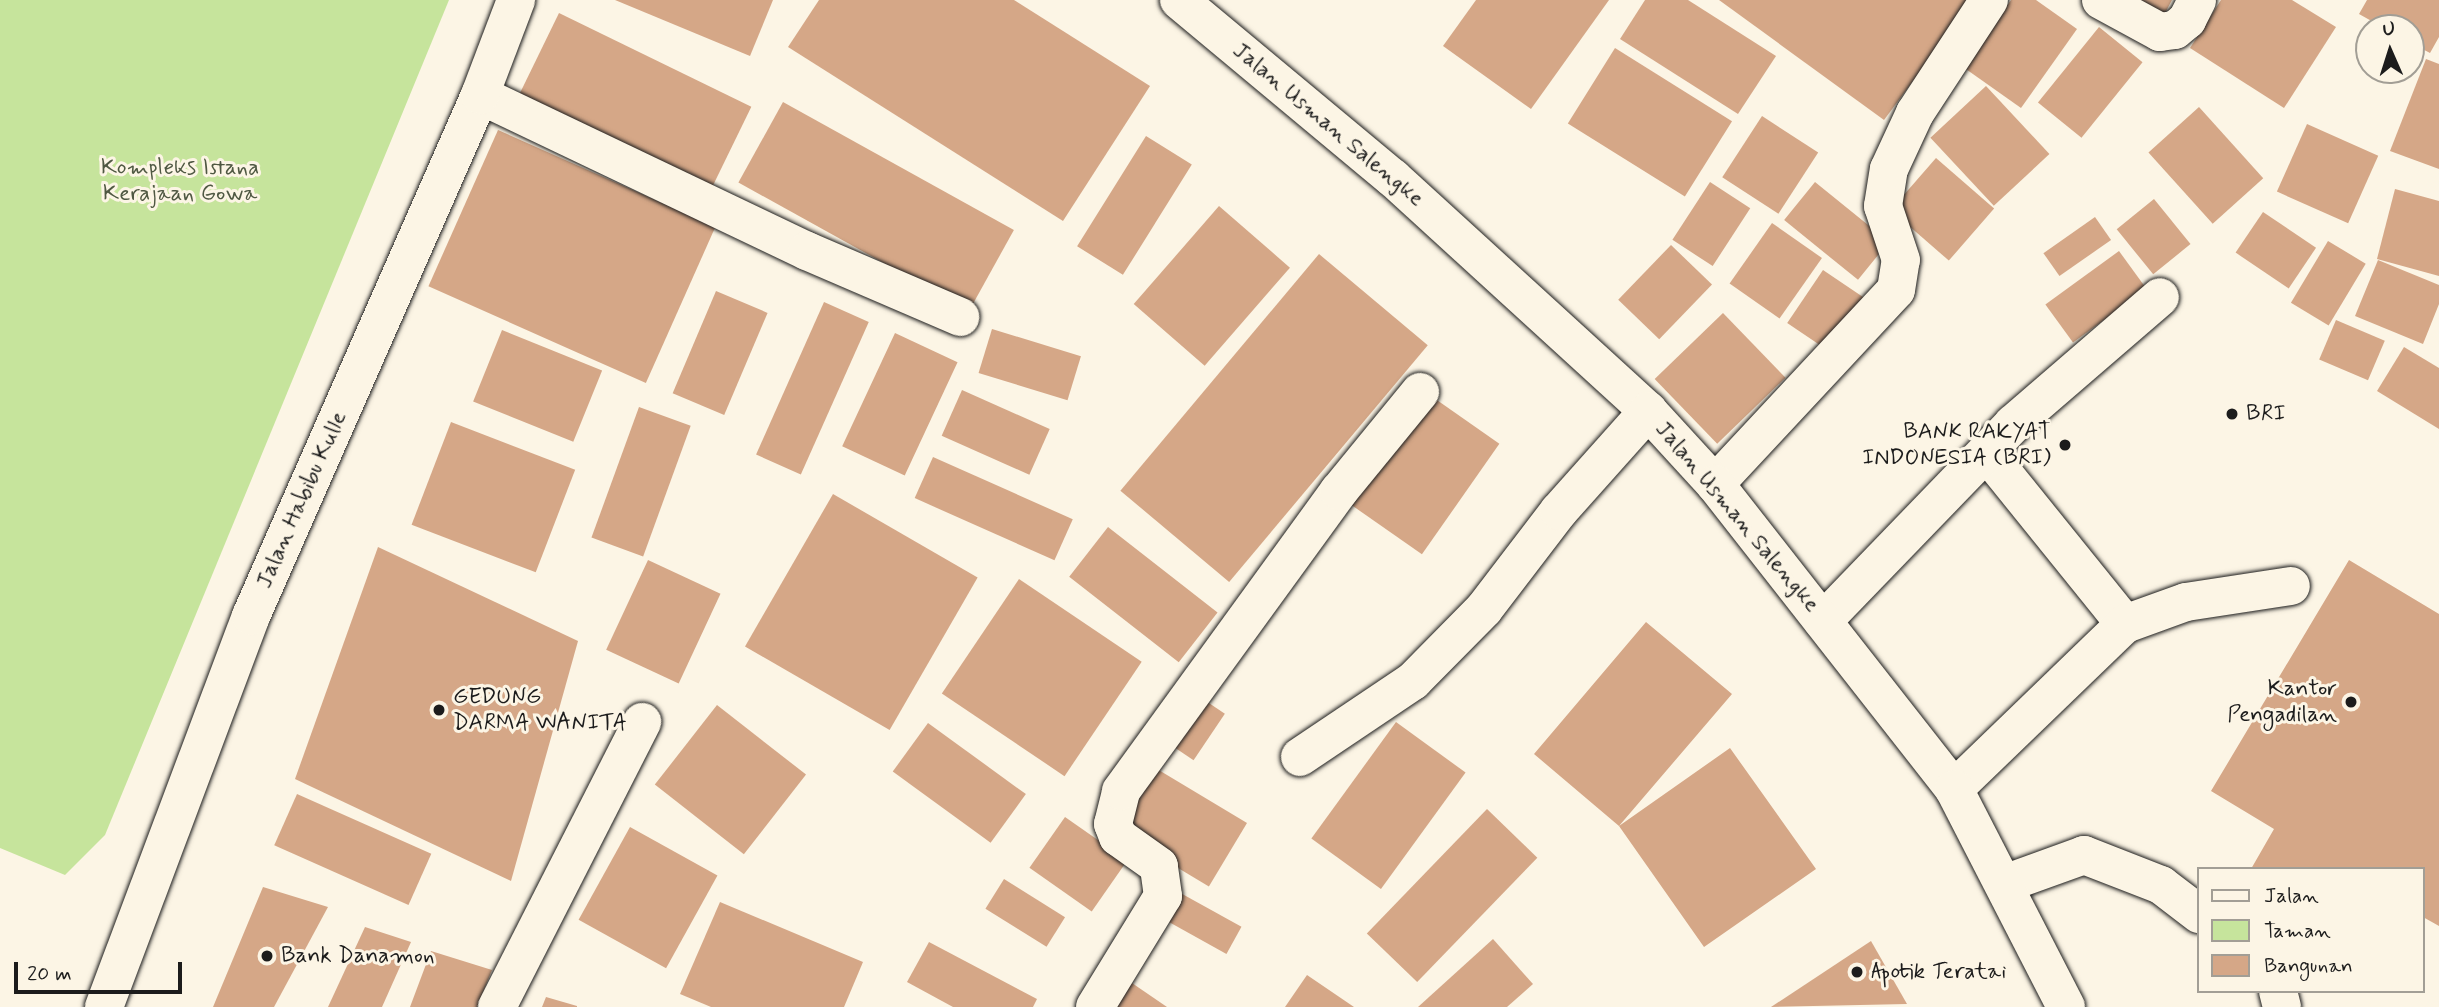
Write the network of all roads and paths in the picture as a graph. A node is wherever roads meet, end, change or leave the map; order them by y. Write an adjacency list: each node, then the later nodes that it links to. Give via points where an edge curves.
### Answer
1 (516, 0): 6 (main road, Jalan Habibu Kulle)
2 (1179, 0): 10 (main road, Jalan Usman Salengke, via 1393,178)
3 (1989, 0): 12 (main road, via 1915,113 1889,169 1883,206 1901,260 1896,290)
4 (2101, 0): 5 (main road, via 2160,32 2175,30 2188,20)
5 (2197, 0)
6 (481, 95): 8 (main road, via 807,251); 21 (main road, Jalan Habibu Kulle, via 251,616)
7 (2160, 297): 11 (main road, via 2013,424)
8 (960, 317)
9 (1420, 392): 23 (main road, via 1339,491 1121,791 1112,824 1118,836 1159,866 1163,896)
10 (1648, 411): 12 (main road, Jalan Usman Salengke); 17 (main road, via 1559,511 1484,609 1413,681 1366,717)
11 (1987, 453): 14 (main road); 15 (main road)
12 (1714, 484): 14 (main road, Jalan Usman Salengke)
13 (2291, 586): 15 (main road, via 2186,602)
14 (1823, 621): 18 (main road, Jalan Usman Salengke)
15 (2125, 624): 18 (main road)
16 (642, 722): 22 (main road)
17 (1300, 757)
18 (1954, 789): 19 (main road, Jalan Usman Salengke)
19 (2004, 884): 20 (main road, via 2084,855 2161,885); 24 (main road, Jalan Usman Salengke)
20 (2198, 913)
21 (104, 1007)
22 (497, 1007)
23 (1095, 1007)
24 (2066, 1007)

